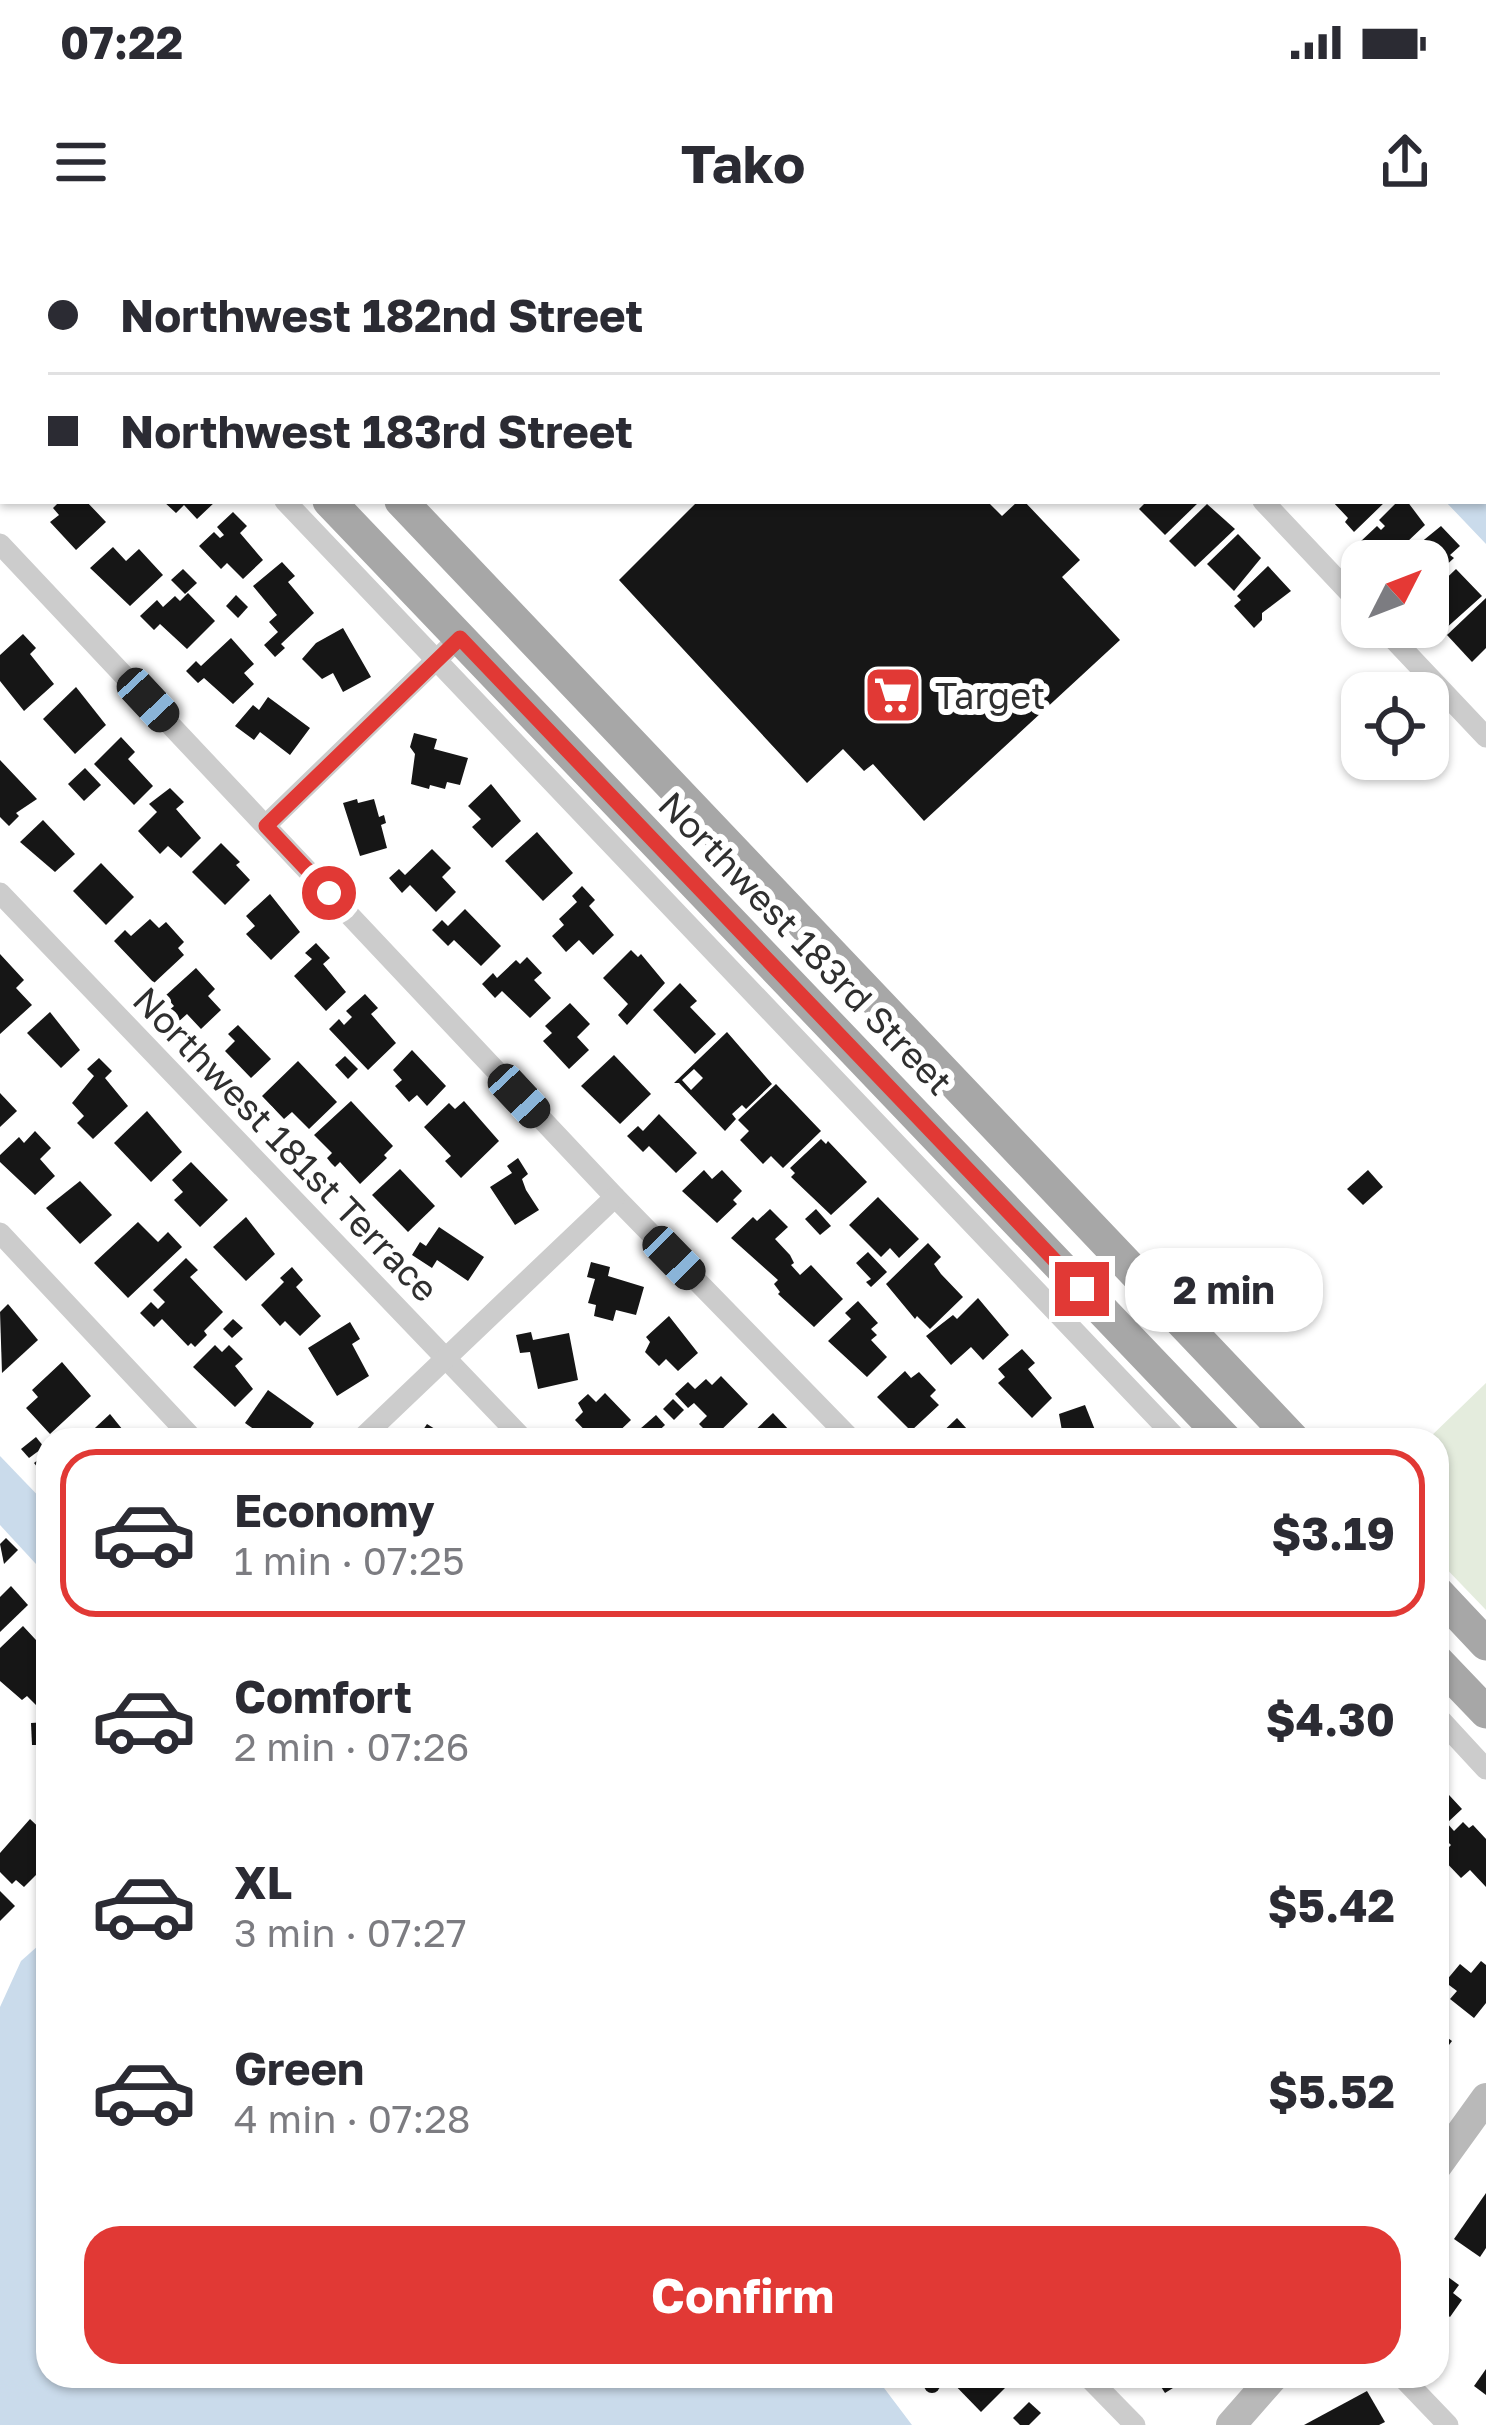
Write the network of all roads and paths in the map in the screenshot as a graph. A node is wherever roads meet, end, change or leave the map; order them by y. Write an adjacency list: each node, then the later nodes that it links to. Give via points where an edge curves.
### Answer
1 (288, 504): 10 (street)
2 (332, 504): 7 (main road, Northwest 183rd Street)
3 (404, 504): 8 (main road, Northwest 183rd Street)
4 (1266, 504): 6 (street)
5 (0, 544): 13 (street)
6 (1341, 583)
7 (411, 585): 8 (main road, via 452,606); 10 (main road, Northwest 183rd Street)
8 (508, 616): 11 (main road, Northwest 183rd Street)
9 (1402, 648): 12 (street)
10 (448, 649): 11 (main road, via 484,635); 13 (street); 15 (main road, Northwest 183rd Street); 24 (street)
11 (540, 649): 16 (main road, Northwest 183rd Street)
12 (1486, 737)
13 (266, 826): 17 (street)
14 (0, 893): 19 (street, Northwest 181st Terrace)
15 (898, 1096): 16 (main road, via 958,1130); 25 (main road, Northwest 183rd Street)
16 (999, 1129): 26 (main road, Northwest 183rd Street)
17 (615, 1197): 19 (street); 23 (street)
18 (0, 1233): 20 (street)
19 (444, 1356): 21 (street); 22 (street, Northwest 181st Terrace)
20 (183, 1428)
21 (372, 1428)
22 (513, 1428)
23 (840, 1428)
24 (1192, 1428)
25 (1193, 1428)
26 (1283, 1428)
27 (1449, 1605): 28 (main road)
28 (1486, 1644)
29 (1449, 1673): 30 (main road)
30 (1486, 1712)
31 (1449, 1729): 32 (street)
32 (1486, 1769)
33 (1486, 2098): 34 (street)
34 (1449, 2150)
35 (1099, 2388): 38 (street)
36 (1263, 2388): 39 (street)
37 (1413, 2388): 40 (street)
38 (1135, 2425)
39 (1231, 2425)
40 (1448, 2425)

